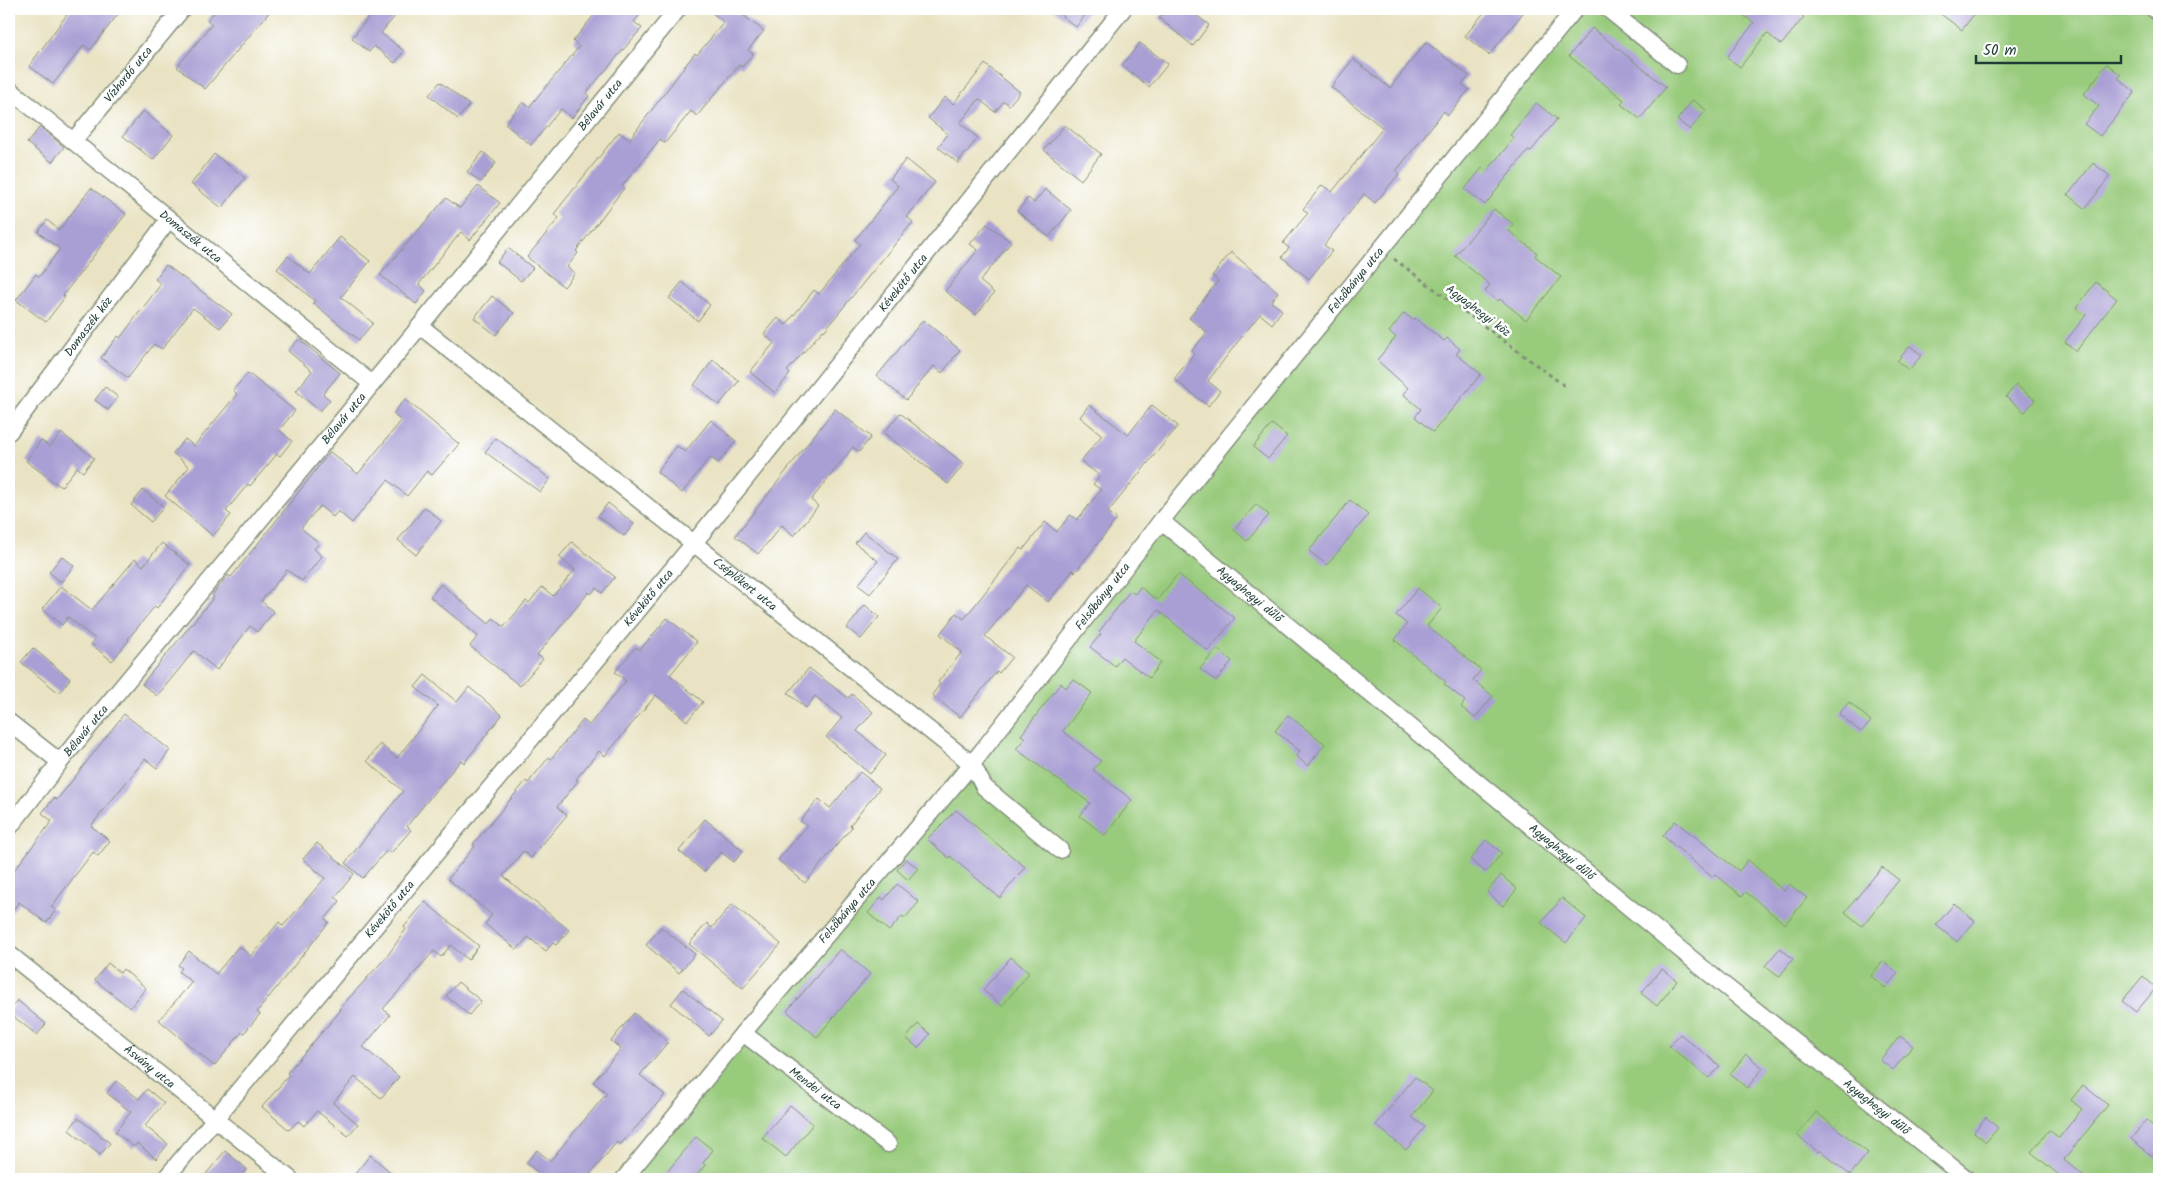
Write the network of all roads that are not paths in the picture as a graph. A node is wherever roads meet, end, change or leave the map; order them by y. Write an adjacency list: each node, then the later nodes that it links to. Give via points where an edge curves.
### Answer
1 (182, 9): 10 (street, Vízhordó utca)
2 (678, 9): 12 (street, Bélavár utca)
3 (1123, 9): 16 (street, Kévekötő utca)
4 (1575, 9): 15 (street, Felsőbánya utca)
5 (1608, 9): 8 (street)
6 (2154, 9): 7 (street)
7 (2159, 14)
8 (1677, 65)
9 (9, 89): 10 (street, Domaszék utca)
10 (74, 140): 11 (street, Domaszék utca)
11 (169, 219): 13 (street, Domaszék utca); 14 (street, Domaszék köz)
12 (420, 326): 13 (street, Bélavár utca); 16 (street, Cséplőkert utca)
13 (372, 384): 18 (street, Bélavár utca)
14 (9, 432)
15 (1160, 521): 19 (street, Felsőbánya utca); 29 (street, Agyaghegyi dűlő, via 1710,974)
16 (694, 543): 19 (street, Cséplőkert utca); 24 (street, Kévekötő utca)
17 (9, 722): 18 (street)
18 (60, 762): 20 (street, Bélavár utca)
19 (972, 764): 21 (street, Cséplőkert utca, via 984,787); 23 (street, Felsőbánya utca)
20 (9, 828)
21 (1060, 850)
22 (9, 954): 24 (street, Ásvány utca)
23 (744, 1033): 25 (street, Mendei utca); 28 (street, Felsőbánya utca)
24 (215, 1118): 26 (street, Kévekötő utca); 27 (street, Ásvány utca)
25 (888, 1144)
26 (165, 1179)
27 (290, 1179)
28 (624, 1179)
29 (1967, 1179)

